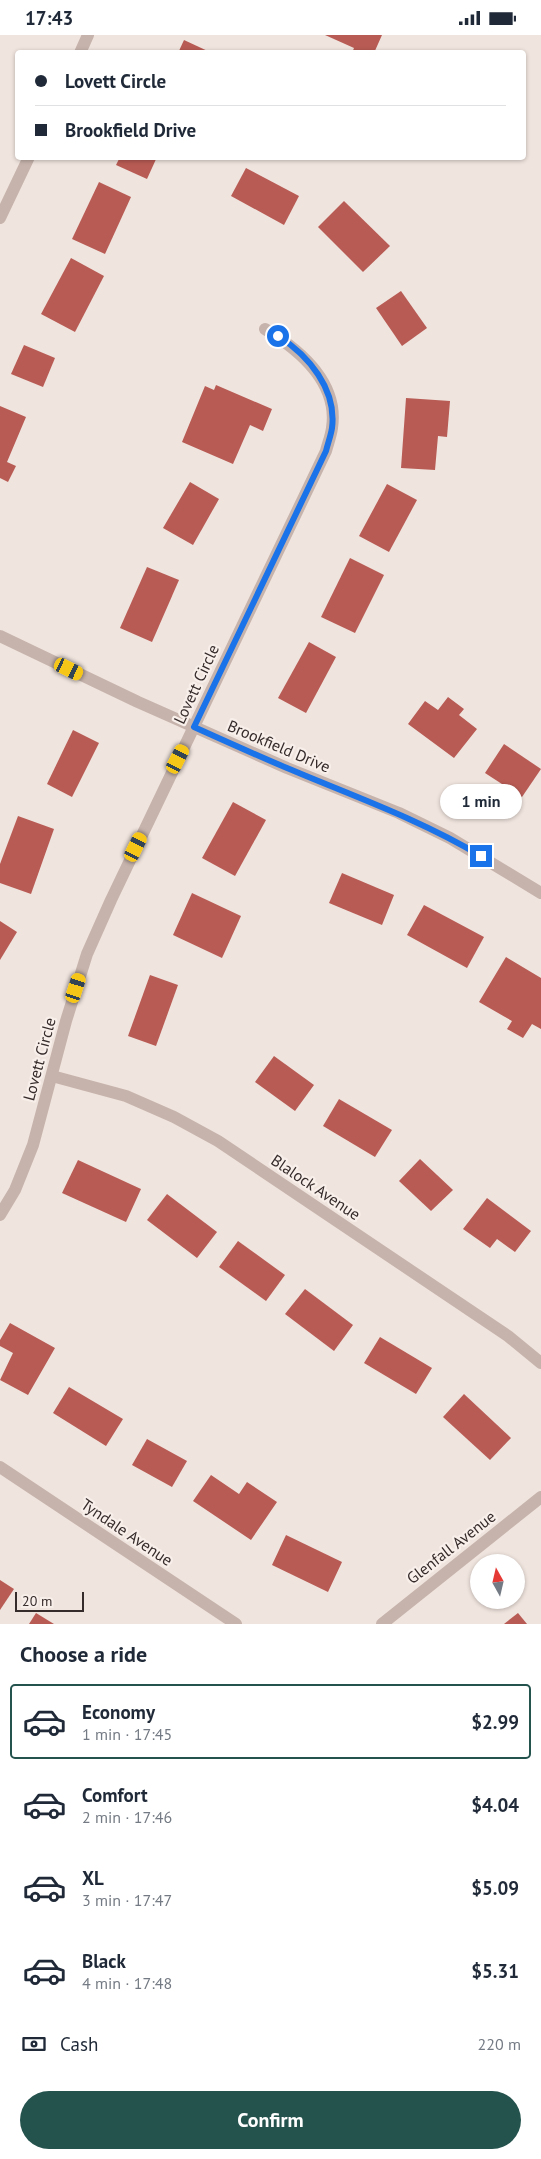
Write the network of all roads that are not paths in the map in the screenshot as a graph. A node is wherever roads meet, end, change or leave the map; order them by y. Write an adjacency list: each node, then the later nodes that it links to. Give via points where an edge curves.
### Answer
1 (88, 35): 2 (street)
2 (81, 50)
3 (28, 160): 4 (street)
4 (0, 218)
5 (265, 329): 7 (street, Lovett Circle, via 290,344 320,375 329,397 332,428 326,451)
6 (0, 636): 7 (street, Brookfield Drive)
7 (194, 727): 8 (street, Brookfield Drive, via 399,813 450,838); 9 (street, Lovett Circle, via 87,954)
8 (541, 893)
9 (52, 1076): 10 (street, Lovett Circle, via 33,1145 15,1190); 11 (street, Blalock Avenue, via 126,1096 218,1141 508,1336)
10 (0, 1215)
11 (541, 1363)
12 (0, 1467): 14 (street, Tyndale Avenue)
13 (541, 1497): 15 (street, Glenfall Avenue)
14 (236, 1624)
15 (382, 1624)

